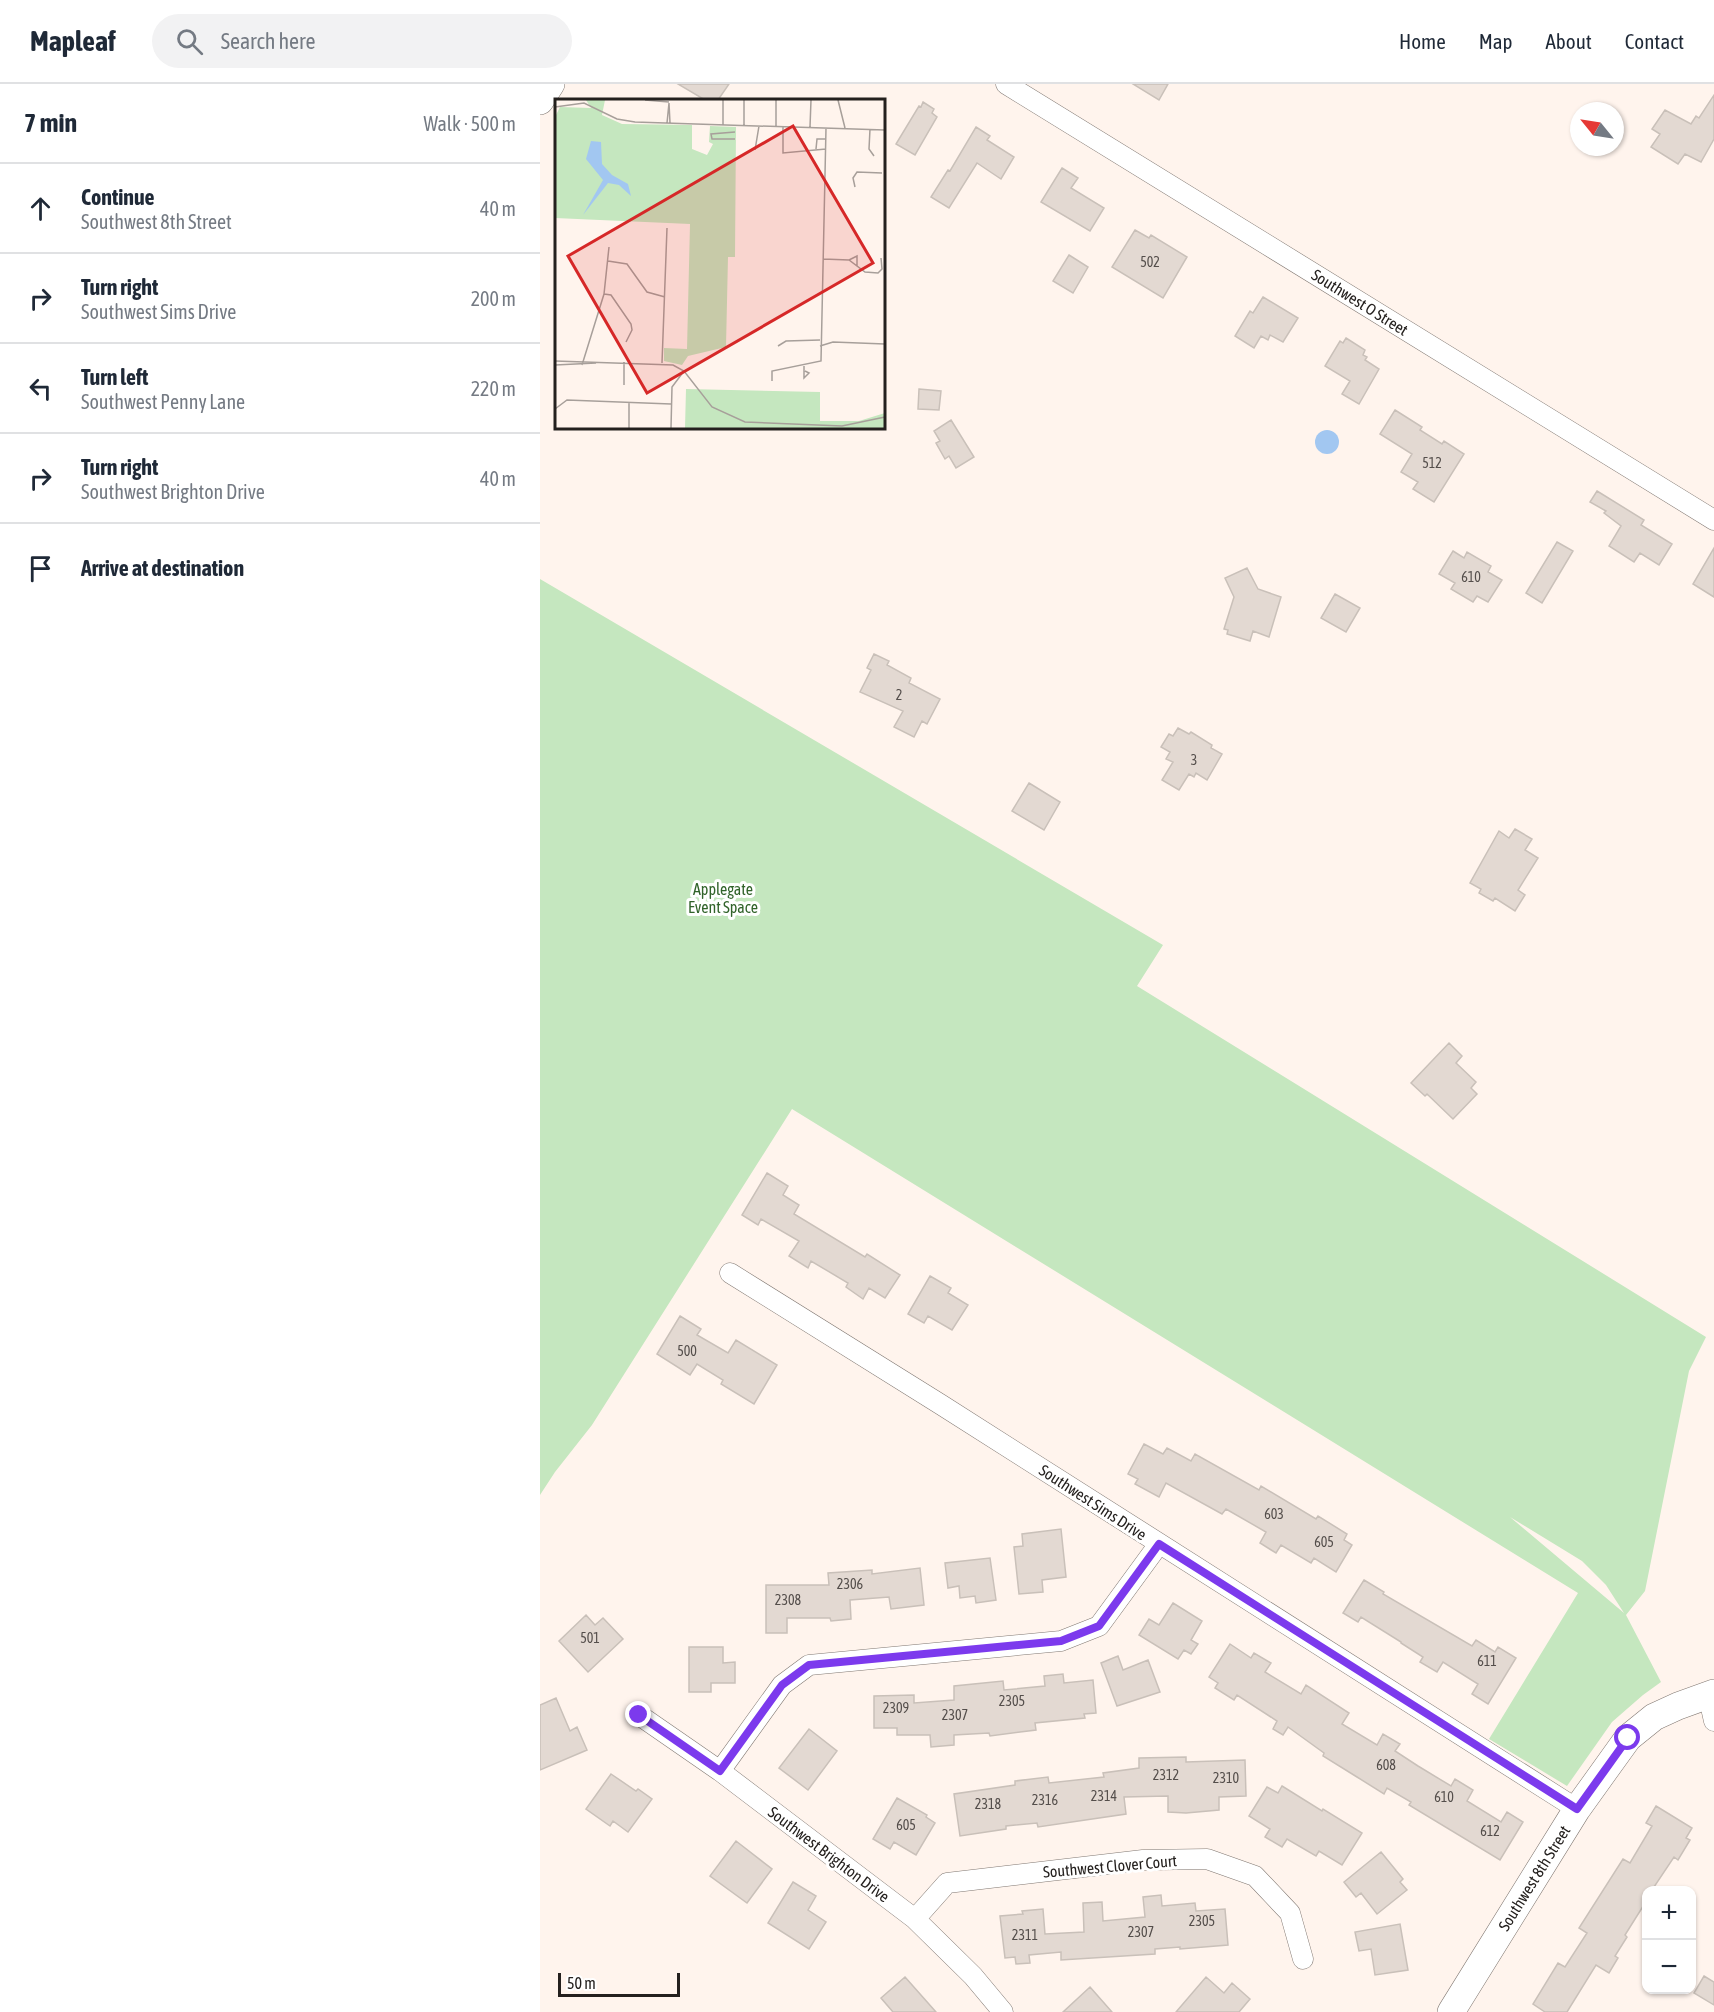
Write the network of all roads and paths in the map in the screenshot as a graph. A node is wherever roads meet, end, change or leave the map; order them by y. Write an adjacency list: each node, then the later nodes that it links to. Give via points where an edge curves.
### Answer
1 (551, 84): 3 (street)
2 (1006, 84): 4 (street, Southwest O Street)
3 (540, 101)
4 (1714, 519)
5 (730, 1273): 6 (street, Southwest Sims Drive)
6 (1159, 1544): 10 (street, via 1099,1626 1061,1641 809,1665 782,1685); 11 (street, Southwest Sims Drive)
7 (1711, 1694): 9 (street); 11 (street, Southwest 8th Street, via 1654,1718 1628,1738)
8 (639, 1715): 10 (street, Southwest Brighton Drive)
9 (1714, 1721)
10 (720, 1771): 12 (street, Southwest Brighton Drive)
11 (1577, 1809): 15 (street, Southwest 8th Street)
12 (915, 1919): 13 (street, Southwest Clover Court, via 947,1883 1143,1860 1207,1859 1255,1876 1290,1913); 14 (street, Southwest Brighton Drive)
13 (1303, 1959)
14 (1004, 2012)
15 (1451, 2012)

